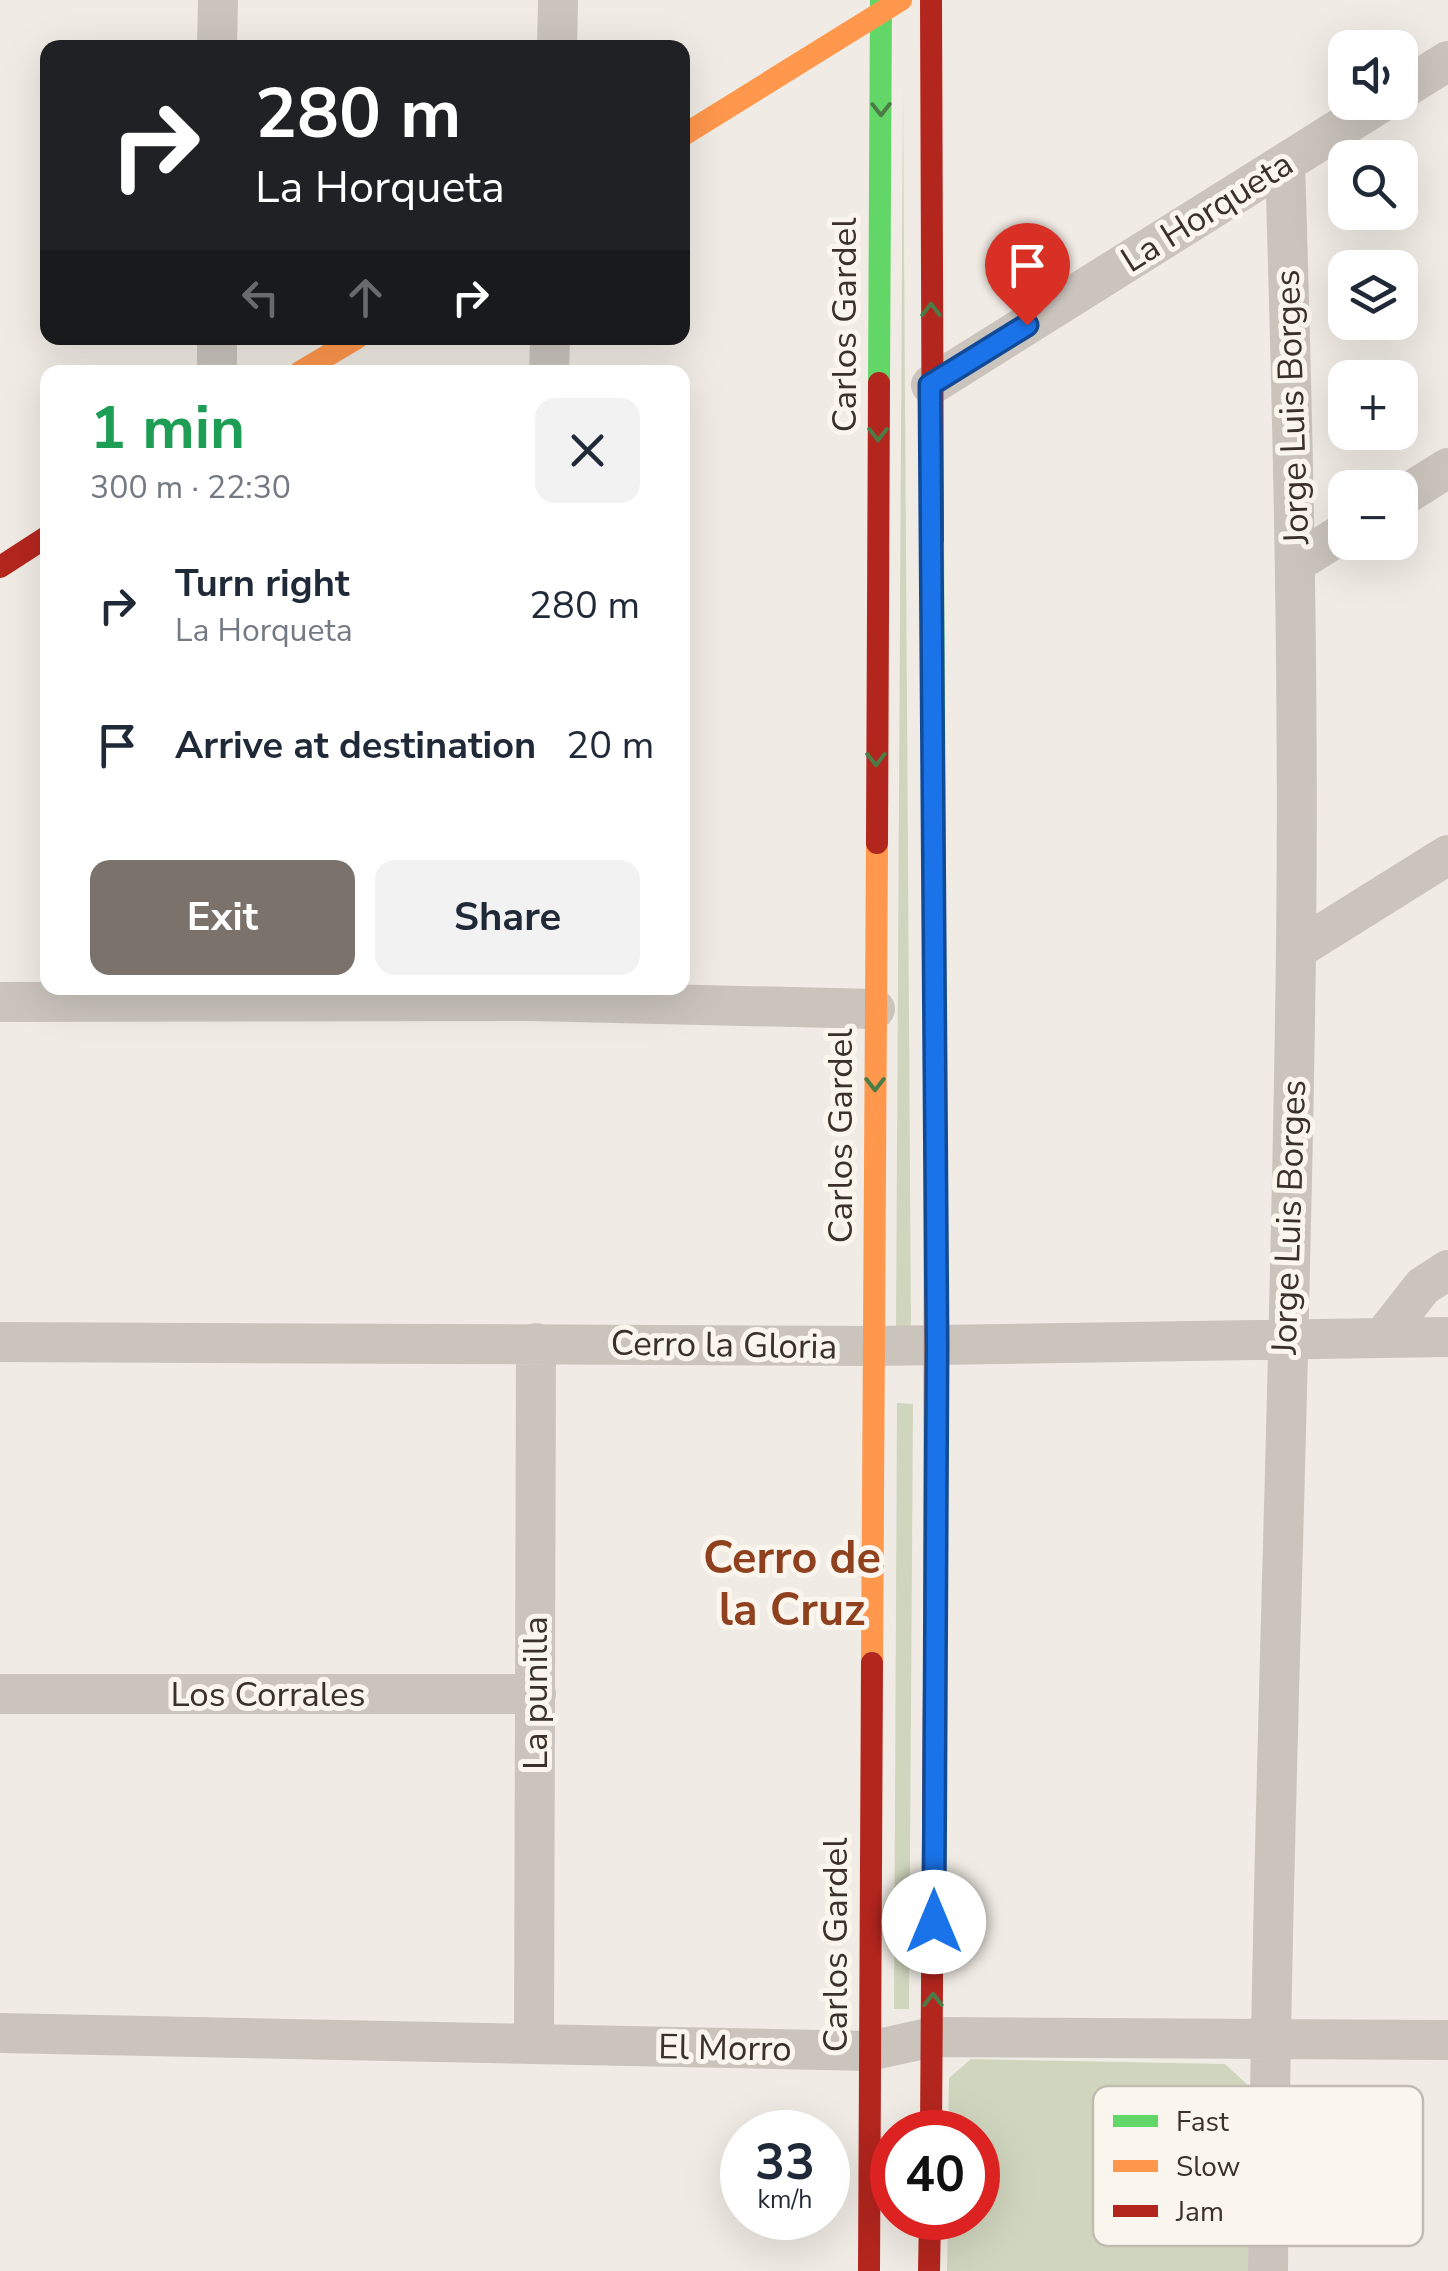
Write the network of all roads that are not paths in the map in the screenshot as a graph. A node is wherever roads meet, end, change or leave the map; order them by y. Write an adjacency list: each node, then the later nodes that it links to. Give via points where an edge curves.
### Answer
1 (218, 0): 5 (street)
2 (558, 0): 6 (street)
3 (930, 0): 14 (street, one-way to 3)
4 (888, 4): 10 (street); 26 (street, Carlos Gardel, one-way to 26)
5 (218, 40)
6 (557, 40)
7 (1448, 61): 8 (street)
8 (1418, 80)
9 (1354, 120): 11 (street, La Horqueta)
10 (690, 131)
11 (1285, 164): 14 (street, La Horqueta); 19 (street, Jorge Luis Borges)
12 (344, 345): 13 (street)
13 (312, 365)
14 (930, 385): 34 (street)
15 (1448, 468): 16 (street)
16 (1418, 487)
17 (40, 541): 20 (street)
18 (1328, 543): 19 (street)
19 (1297, 562): 22 (street, Jorge Luis Borges)
20 (0, 568)
21 (1448, 855): 22 (street)
22 (1296, 950): 28 (street, Jorge Luis Borges)
23 (466, 995): 25 (street)
24 (555, 995): 26 (street)
25 (0, 1002)
26 (874, 1009): 33 (street, Carlos Gardel, one-way to 33)
27 (1448, 1270): 29 (street, via 1423,1286)
28 (1285, 1336): 29 (street, Cerro la Gloria); 34 (street, Cerro la Gloria); 39 (street, Jorge Luis Borges)
29 (1383, 1336): 30 (street, Cerro la Gloria)
30 (1448, 1336)
31 (0, 1342): 32 (street, Cerro la Gloria)
32 (536, 1343): 33 (street, Cerro la Gloria); 36 (street, La punilla)
33 (875, 1346): 34 (street, Cerro la Gloria); 42 (street, Carlos Gardel)
34 (937, 1346): 38 (street, one-way to 34)
35 (0, 1694): 36 (street, Los Corrales)
36 (536, 1694): 41 (street, La punilla)
37 (0, 2033): 41 (street, El Morro)
38 (933, 2037): 39 (street, El Morro); 42 (street, El Morro); 44 (street)
39 (1270, 2039): 40 (street, El Morro); 43 (street, Jorge Luis Borges)
40 (1448, 2040)
41 (534, 2044): 42 (street, El Morro)
42 (869, 2051): 47 (street, Carlos Gardel)
43 (1270, 2086)
44 (932, 2110)
45 (930, 2240): 48 (street)
46 (1268, 2246): 49 (street, Jorge Luis Borges)
47 (869, 2271)
48 (930, 2271)
49 (1268, 2271)

